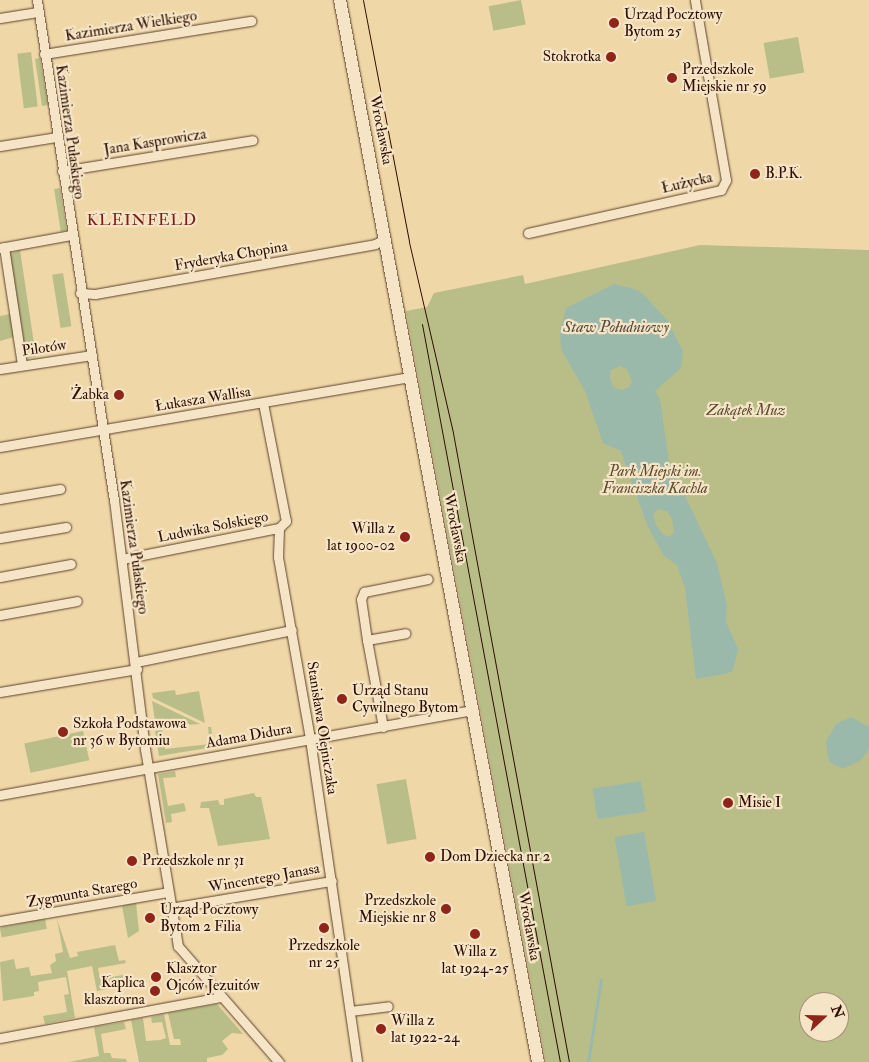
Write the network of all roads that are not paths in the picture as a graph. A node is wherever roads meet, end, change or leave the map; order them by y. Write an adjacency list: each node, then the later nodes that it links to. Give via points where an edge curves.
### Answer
1 (36, 0): 4 (street, Kazimierza Pułaskiego)
2 (340, 0): 14 (main road, Wrocławska)
3 (695, 0): 12 (street, Łużycka, via 726,180 722,190)
4 (38, 12): 5 (street); 7 (street, Kazimierza Pułaskiego)
5 (0, 18)
6 (251, 21): 7 (street, Kazimierza Wielkiego)
7 (44, 54): 8 (street, Kazimierza Pułaskiego)
8 (57, 137): 10 (street); 11 (street, Kazimierza Pułaskiego)
9 (253, 140): 11 (street, Jana Kasprowicza)
10 (0, 146)
11 (62, 172): 13 (street, Kazimierza Pułaskiego)
12 (528, 233)
13 (71, 235): 15 (street); 16 (street, Kazimierza Pułaskiego)
14 (385, 239): 16 (street, Fryderyka Chopina, via 375,244 114,291); 20 (main road, Wrocławska)
15 (2, 247): 18 (street)
16 (80, 293): 17 (street, Kazimierza Pułaskiego)
17 (92, 355): 18 (street, Pilotów); 22 (street, Kazimierza Pułaskiego)
18 (22, 365): 19 (street, Pilotów)
19 (0, 368)
20 (411, 376): 21 (street, Łukasza Wallisa); 40 (main road, Wrocławska)
21 (263, 403): 22 (street, Łukasza Wallisa); 27 (street, Stanisława Olejniczaka, via 286,521)
22 (103, 429): 23 (street, Łukasza Wallisa); 29 (street, Kazimierza Pułaskiego)
23 (0, 447)
24 (60, 489): 25 (street)
25 (0, 499)
26 (66, 527): 28 (street)
27 (279, 528): 29 (street, Ludwika Solskiego); 35 (street, Stanisława Olejniczaka, via 278,557)
28 (0, 538)
29 (122, 559): 38 (street, Kazimierza Pułaskiego)
30 (71, 564): 31 (street)
31 (0, 577)
32 (428, 579): 37 (street, via 364,592 361,599)
33 (77, 601): 34 (street)
34 (0, 615)
35 (292, 630): 38 (street); 42 (street, Stanisława Olejniczaka)
36 (405, 633): 37 (street)
37 (367, 640): 41 (street)
38 (136, 666): 39 (street); 43 (street, Kazimierza Pułaskiego)
39 (0, 692)
40 (472, 710): 41 (street, Adama Didura); 55 (main road, Wrocławska)
41 (383, 726): 42 (street, Adama Didura)
42 (310, 739): 43 (street, Adama Didura); 45 (street, Stanisława Olejniczaka)
43 (148, 768): 44 (street, Adama Didura); 46 (street, Kazimierza Pułaskiego)
44 (0, 796)
45 (332, 881): 47 (street, Wincentego Janasa); 51 (street, Stanisława Olejniczaka)
46 (168, 892): 47 (street, Kazimierza Pułaskiego); 48 (street, Zygmunta Starego)
47 (170, 908): 49 (street, Kazimierza Pułaskiego, via 183,954)
48 (0, 921)
49 (221, 997): 52 (street); 53 (street, Kazimierza Pułaskiego)
50 (388, 1006): 51 (street)
51 (350, 1011): 54 (street, Stanisława Olejniczaka)
52 (0, 1038)
53 (279, 1062)
54 (357, 1062)
55 (538, 1062)

